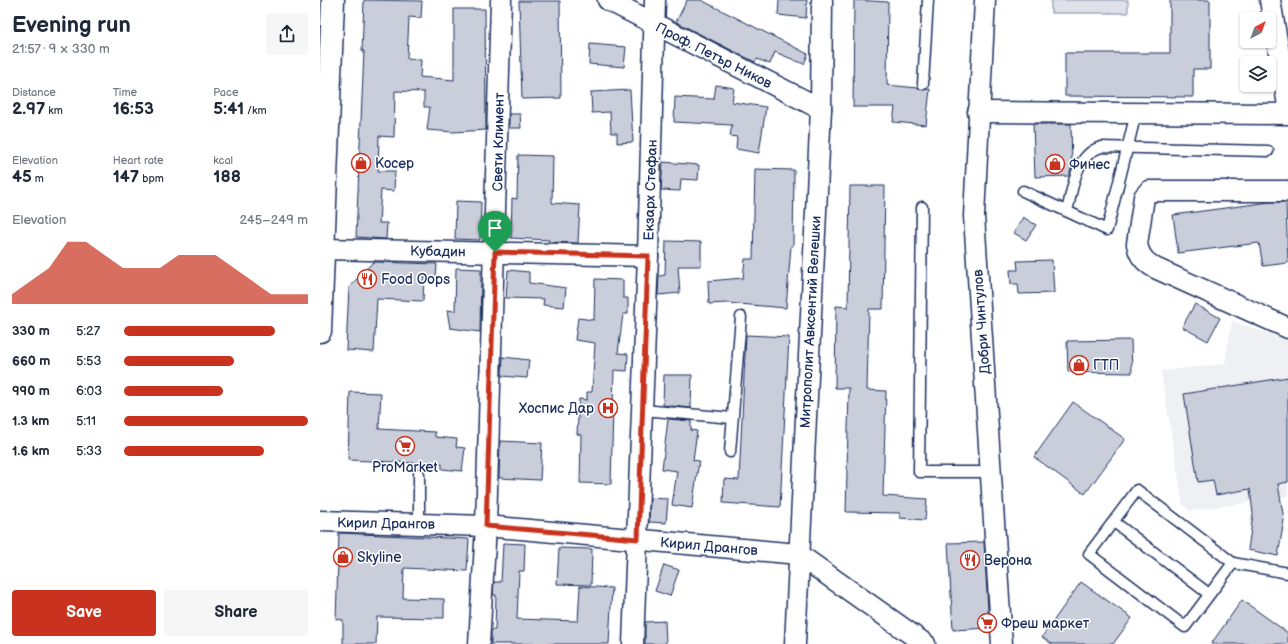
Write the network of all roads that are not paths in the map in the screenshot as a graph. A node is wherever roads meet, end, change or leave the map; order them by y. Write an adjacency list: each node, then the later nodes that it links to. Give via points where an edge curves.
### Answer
1 (333, 0): 11 (main road)
2 (501, 0): 24 (street, Свети Климент)
3 (608, 0): 9 (street, Проф. Петър Ников)
4 (655, 0): 9 (street, Екзарх Стефан)
5 (822, 0): 13 (street, Митрополит Авксентий Велешки)
6 (928, 0): 10 (lane)
7 (985, 0): 14 (street, Добри Чинтулов)
8 (1270, 0): 12 (street)
9 (655, 25): 13 (street, Проф. Петър Ников); 25 (street, Екзарх Стефан)
10 (923, 84)
11 (325, 95): 23 (main road)
12 (1288, 105)
13 (821, 109): 39 (street, Митрополит Авксентий Велешки)
14 (978, 112): 15 (street); 32 (street, Добри Чинтулов, via 974,216)
15 (1136, 113): 16 (street); 17 (lane)
16 (1288, 114)
17 (1126, 148): 18 (lane); 22 (lane, via 1101,147 1085,156 1080,162); 22 (lane, via 1107,230)
18 (1268, 151)
19 (1022, 191): 22 (lane)
20 (1288, 191): 27 (street, via 1149,191 1144,197 1136,244 1145,262 1155,268)
21 (922, 207): 32 (lane, via 920,472)
22 (1067, 211)
23 (324, 249): 24 (street, Кубадин); 28 (main road)
24 (495, 252): 25 (street, Кубадин); 37 (street, Свети Климент)
25 (648, 256): 29 (street, Екзарх Стефан)
26 (740, 317): 30 (lane)
27 (1288, 328)
28 (320, 331)
29 (643, 410): 30 (lane); 38 (street, Екзарх Стефан)
30 (732, 418): 31 (lane)
31 (730, 452)
32 (991, 472): 47 (street, Добри Чинтулов)
33 (419, 474): 36 (lane)
34 (320, 521): 36 (street, Кирил Дрангов)
35 (1114, 522): 40 (lane, via 1137,490); 42 (lane); 42 (lane, via 1089,554 1185,627)
36 (419, 524): 37 (street, Кирил Дрангов)
37 (486, 526): 38 (street, Кирил Дрангов); 43 (street, Свети Климент)
38 (638, 539): 39 (street, Кирил Дрангов); 44 (street, Екзарх Стефан)
39 (798, 554): 45 (street, Митрополит Авксентий Велешки); 46 (street, Кирил Дрангов)
40 (1233, 563): 41 (lane); 42 (lane)
41 (1288, 573)
42 (1209, 594)
43 (479, 644)
44 (633, 644)
45 (795, 644)
46 (925, 644)
47 (1002, 644)

